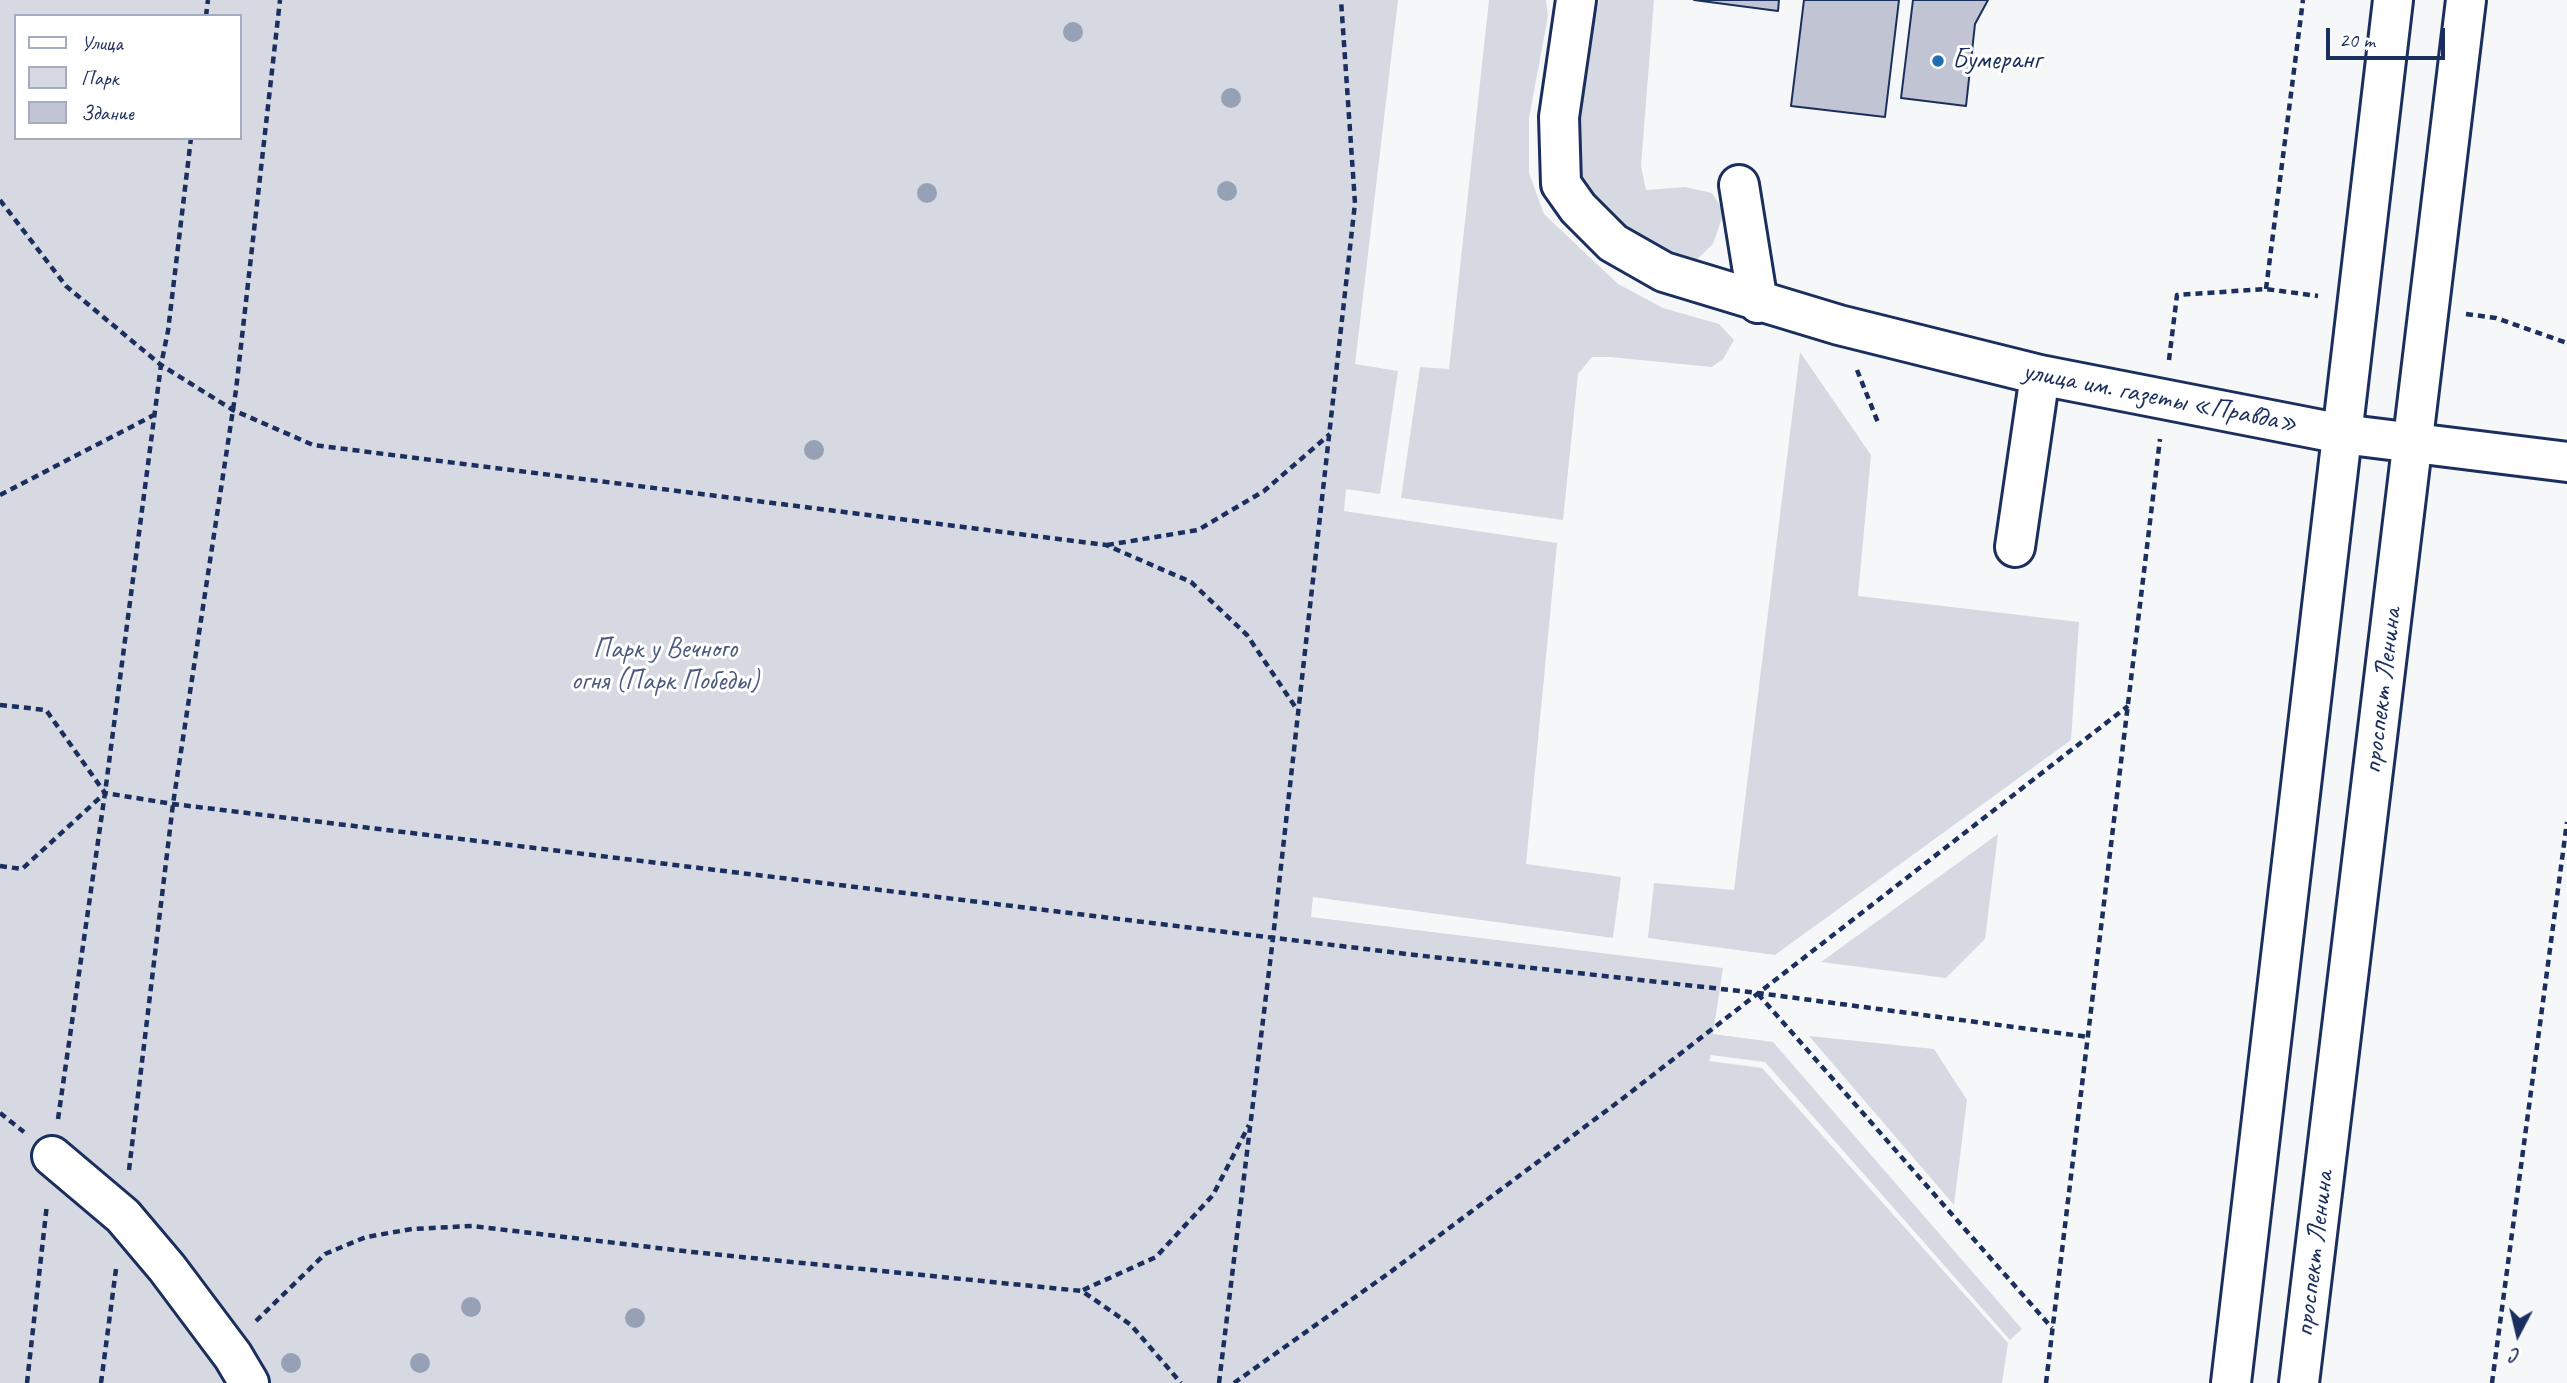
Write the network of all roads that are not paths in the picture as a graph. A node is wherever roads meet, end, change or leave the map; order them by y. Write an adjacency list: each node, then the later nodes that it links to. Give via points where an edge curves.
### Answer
1 (1576, 0): 5 (main road, улица им. газеты «Правда», via 1559,117 1561,184 1613,243 1664,272)
2 (2393, 0): 7 (main road)
3 (2466, 0): 8 (main road, проспект Ленина)
4 (1738, 185): 5 (main road)
5 (1758, 303): 6 (main road, улица им. газеты «Правда»)
6 (2040, 375): 7 (main road, улица им. газеты «Правда»); 10 (main road)
7 (2342, 434): 8 (main road, улица им. газеты «Правда»); 13 (main road)
8 (2413, 442): 9 (main road, улица им. газеты «Правда»); 14 (main road, проспект Ленина)
9 (2567, 462)
10 (2015, 547)
11 (52, 1156): 12 (main road, via 123,1216)
12 (241, 1370)
13 (2231, 1383)
14 (2299, 1383)

